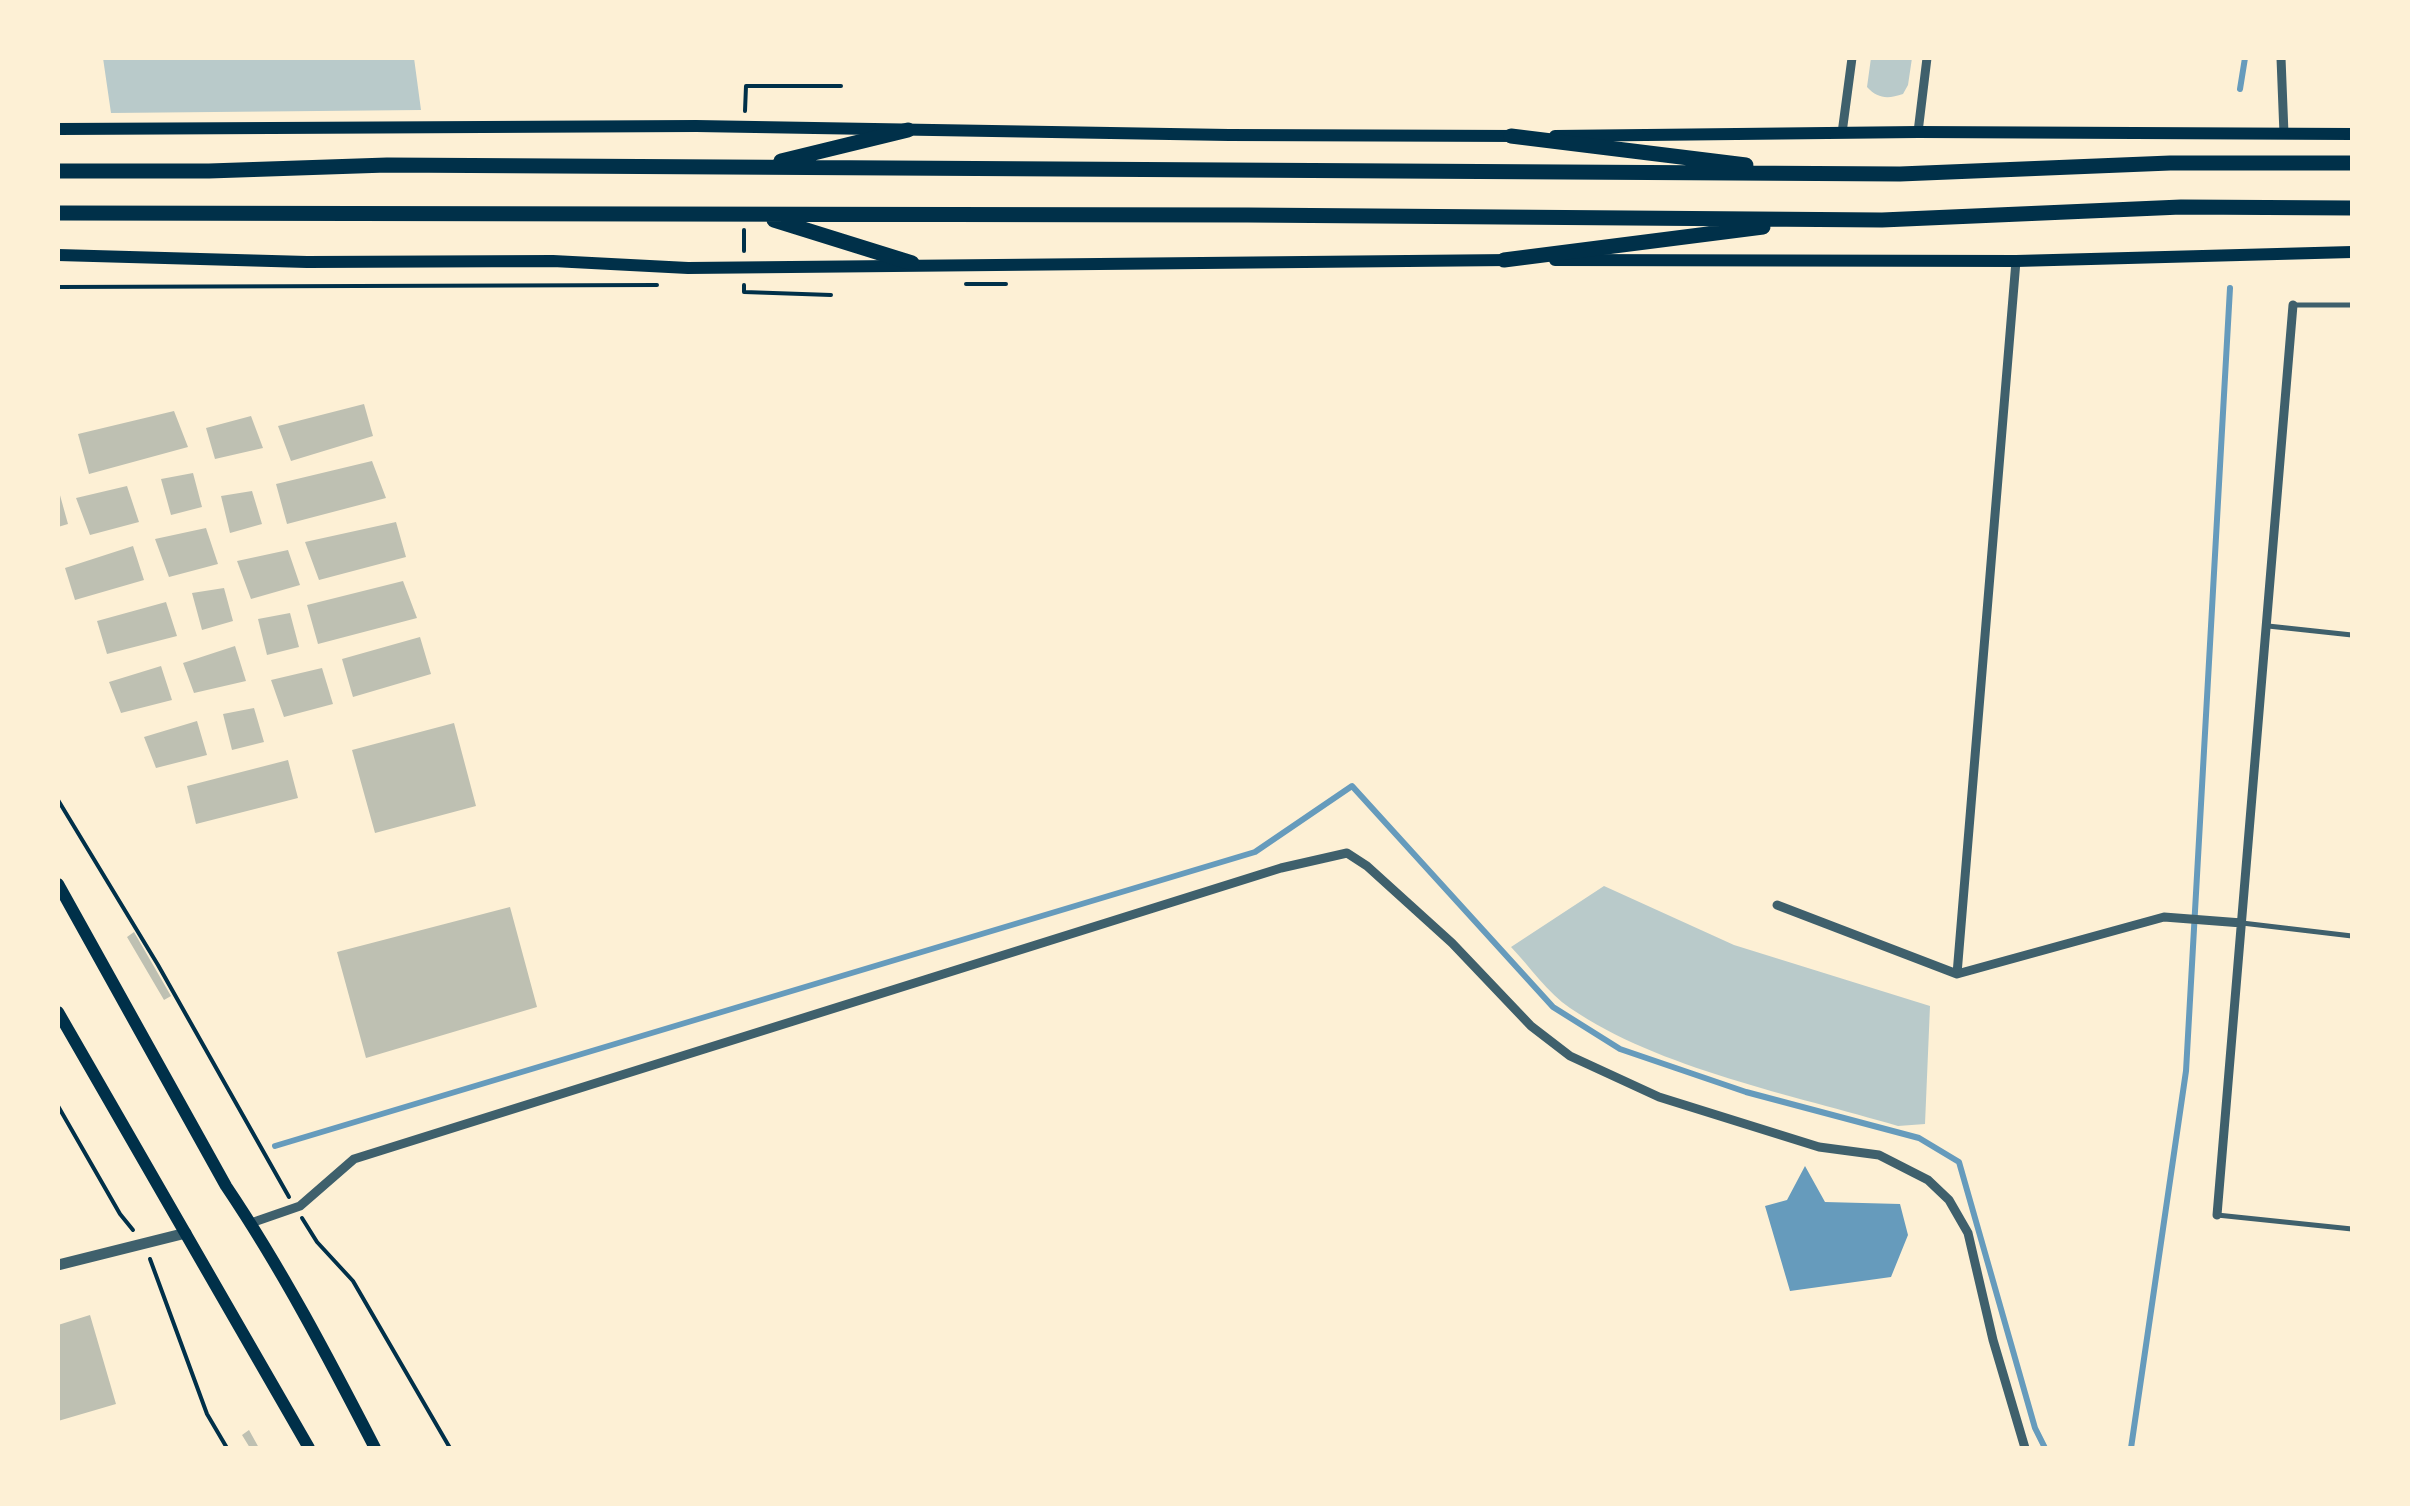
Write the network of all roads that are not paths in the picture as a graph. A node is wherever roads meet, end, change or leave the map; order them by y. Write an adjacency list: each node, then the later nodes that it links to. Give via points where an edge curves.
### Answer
1 (1852, 58): 7 (street)
2 (1928, 58): 6 (street)
3 (2282, 58): 8 (street)
4 (58, 129): 5 (main road)
5 (908, 130): 10 (main road); 12 (highway)
6 (1918, 132): 7 (main road); 8 (main road)
7 (1842, 133): 10 (main road)
8 (2284, 134): 9 (main road)
9 (2352, 134)
10 (1511, 136): 14 (highway)
11 (2352, 162): 14 (highway)
12 (757, 167): 13 (highway); 14 (highway)
13 (58, 170)
14 (1829, 174)
15 (2352, 208): 18 (highway)
16 (58, 213): 17 (highway)
17 (750, 216): 18 (highway); 23 (highway)
18 (1824, 220): 21 (highway)
19 (2352, 252): 22 (main road)
20 (58, 256): 23 (main road, via 688,268)
21 (1504, 260): 22 (main road); 23 (main road)
22 (2016, 261): 32 (street)
23 (912, 264)
24 (2352, 304): 25 (lane)
25 (2293, 305): 26 (street)
26 (2268, 626): 27 (lane); 30 (street)
27 (2352, 635)
28 (58, 884): 35 (main road)
29 (1777, 905): 32 (street)
30 (2242, 923): 31 (lane); 32 (street, via 2164,917); 34 (street)
31 (2352, 936)
32 (1957, 974)
33 (58, 1012): 37 (main road)
34 (2218, 1215): 36 (lane)
35 (251, 1223): 40 (main road); 41 (street, via 300,1206 354,1158 1281,868 1347,853 1570,1056 1659,1097 1820,1147 1879,1155 1928,1180 1968,1233)
36 (2352, 1229)
37 (186, 1233): 38 (street); 39 (main road)
38 (58, 1265)
39 (306, 1448)
40 (379, 1448)
41 (2025, 1448)

